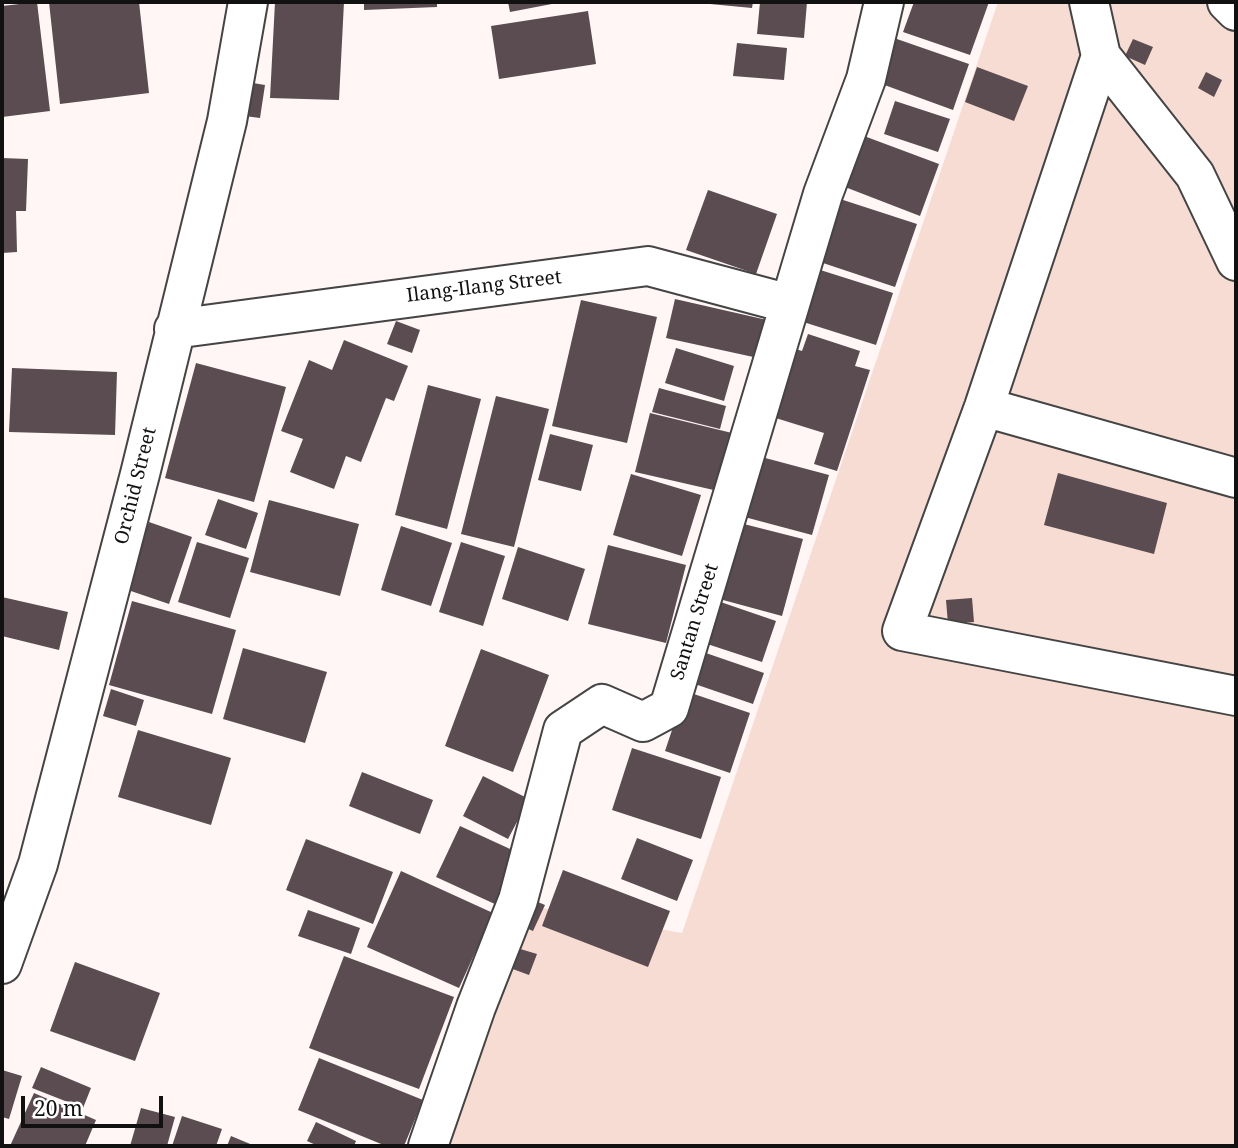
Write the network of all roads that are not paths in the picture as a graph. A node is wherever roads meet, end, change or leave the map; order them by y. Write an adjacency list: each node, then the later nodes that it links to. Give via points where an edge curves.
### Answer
1 (248, 2): 9 (street, Orchid Street, via 227,121)
2 (884, 2): 8 (street, Santan Street, via 866,79 823,194)
3 (1089, 2): 6 (street)
4 (1227, 2): 5 (street)
5 (1236, 11)
6 (1101, 56): 7 (street, via 1195,175); 10 (street)
7 (1236, 261)
8 (790, 304): 9 (street, Ilang-Ilang Street, via 648,266); 14 (street, Santan Street, via 669,708 643,722 603,704 563,730 518,900 475,1007)
9 (174, 329): 13 (street, Orchid Street, via 44,840)
10 (984, 407): 11 (street); 12 (street, via 902,631)
11 (1236, 478)
12 (1236, 696)
13 (2, 964)
14 (428, 1146)

